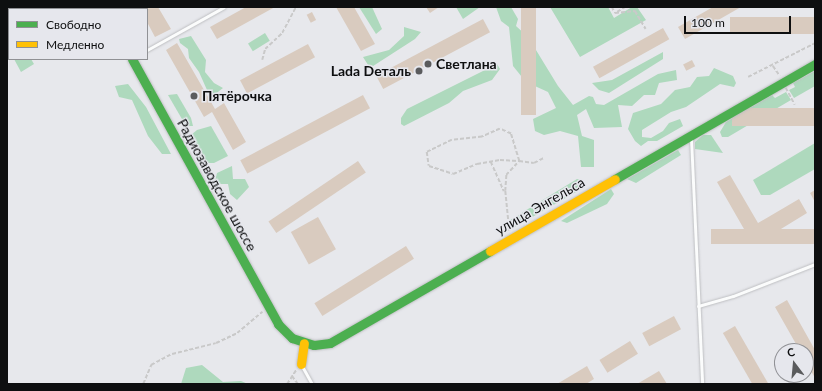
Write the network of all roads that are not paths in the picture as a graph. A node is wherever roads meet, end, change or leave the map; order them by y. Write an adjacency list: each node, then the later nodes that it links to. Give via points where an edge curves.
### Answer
1 (224, 7): 2 (lane)
2 (148, 49)
3 (133, 60): 8 (street, Радиозаводское шоссе, via 278,324 292,338)
4 (815, 64): 5 (street, улица Энгельса)
5 (690, 136): 7 (lane); 8 (street, улица Энгельса, via 330,344)
6 (815, 264): 7 (lane, via 733,296)
7 (698, 306): 11 (lane)
8 (304, 344): 9 (street)
9 (301, 364): 10 (lane)
10 (312, 384)
11 (702, 384)

